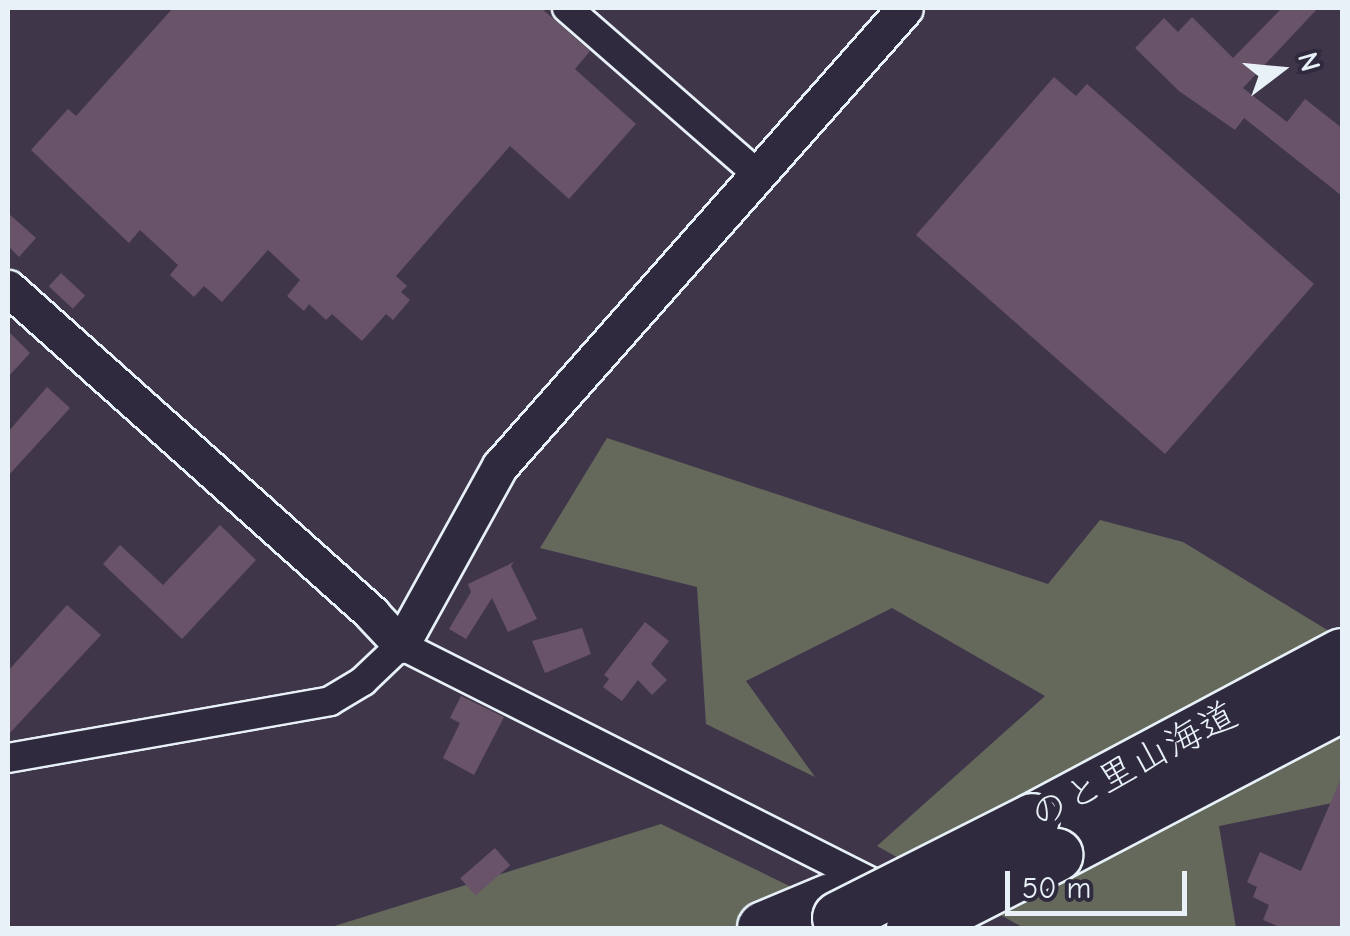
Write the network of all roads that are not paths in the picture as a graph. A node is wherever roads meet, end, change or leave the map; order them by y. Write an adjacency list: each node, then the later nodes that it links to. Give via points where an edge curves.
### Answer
1 (568, 8): 3 (street)
2 (905, 8): 3 (street)
3 (756, 173): 5 (street, via 500,466)
4 (8, 288): 5 (street)
5 (401, 645): 8 (street, via 364,681 330,701); 13 (street)
6 (1342, 655): 9 (highway, のと里山海道)
7 (1342, 705): 9 (highway, のと里山海道)
8 (8, 758)
9 (1044, 838): 10 (highway, のと里山海道, bridge, via 958,859); 12 (highway, のと里山海道, bridge)
10 (829, 916): 11 (highway, のと里山海道)
11 (764, 928)
12 (913, 928)
13 (960, 928)

